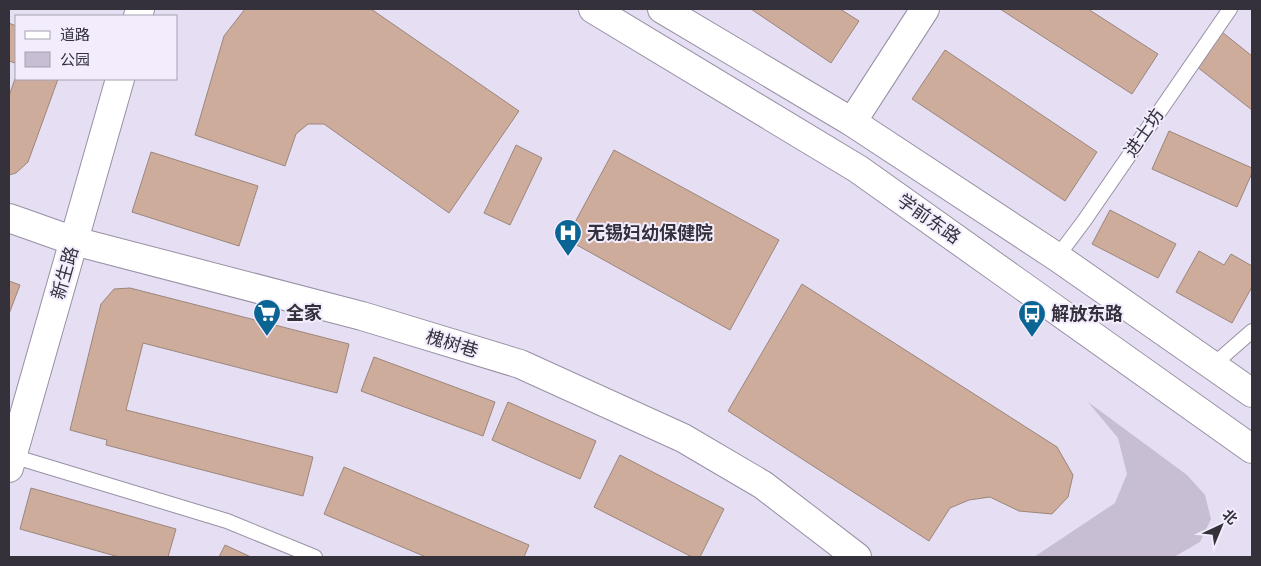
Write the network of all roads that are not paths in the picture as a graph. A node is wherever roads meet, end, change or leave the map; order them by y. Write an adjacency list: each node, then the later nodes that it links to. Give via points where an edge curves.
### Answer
1 (593, 9): 13 (main road, 学前东路, via 858,170)
2 (662, 9): 6 (main road, 学前东路)
3 (925, 9): 6 (main road)
4 (1230, 9): 9 (lane, 进士坊)
5 (120, 80): 8 (main road, 新生路)
6 (852, 122): 9 (main road, 学前东路)
7 (9, 218): 8 (main road, 槐树巷)
8 (74, 241): 14 (main road, 新生路); 16 (main road, 槐树巷, via 362,316 520,364 683,438 763,485)
9 (1057, 257): 11 (main road, 学前东路)
10 (1252, 331): 11 (lane)
11 (1213, 365): 12 (main road, 学前东路)
12 (1252, 393)
13 (1252, 449)
14 (9, 459): 15 (lane, via 227,521)
15 (315, 557)
16 (856, 557)

